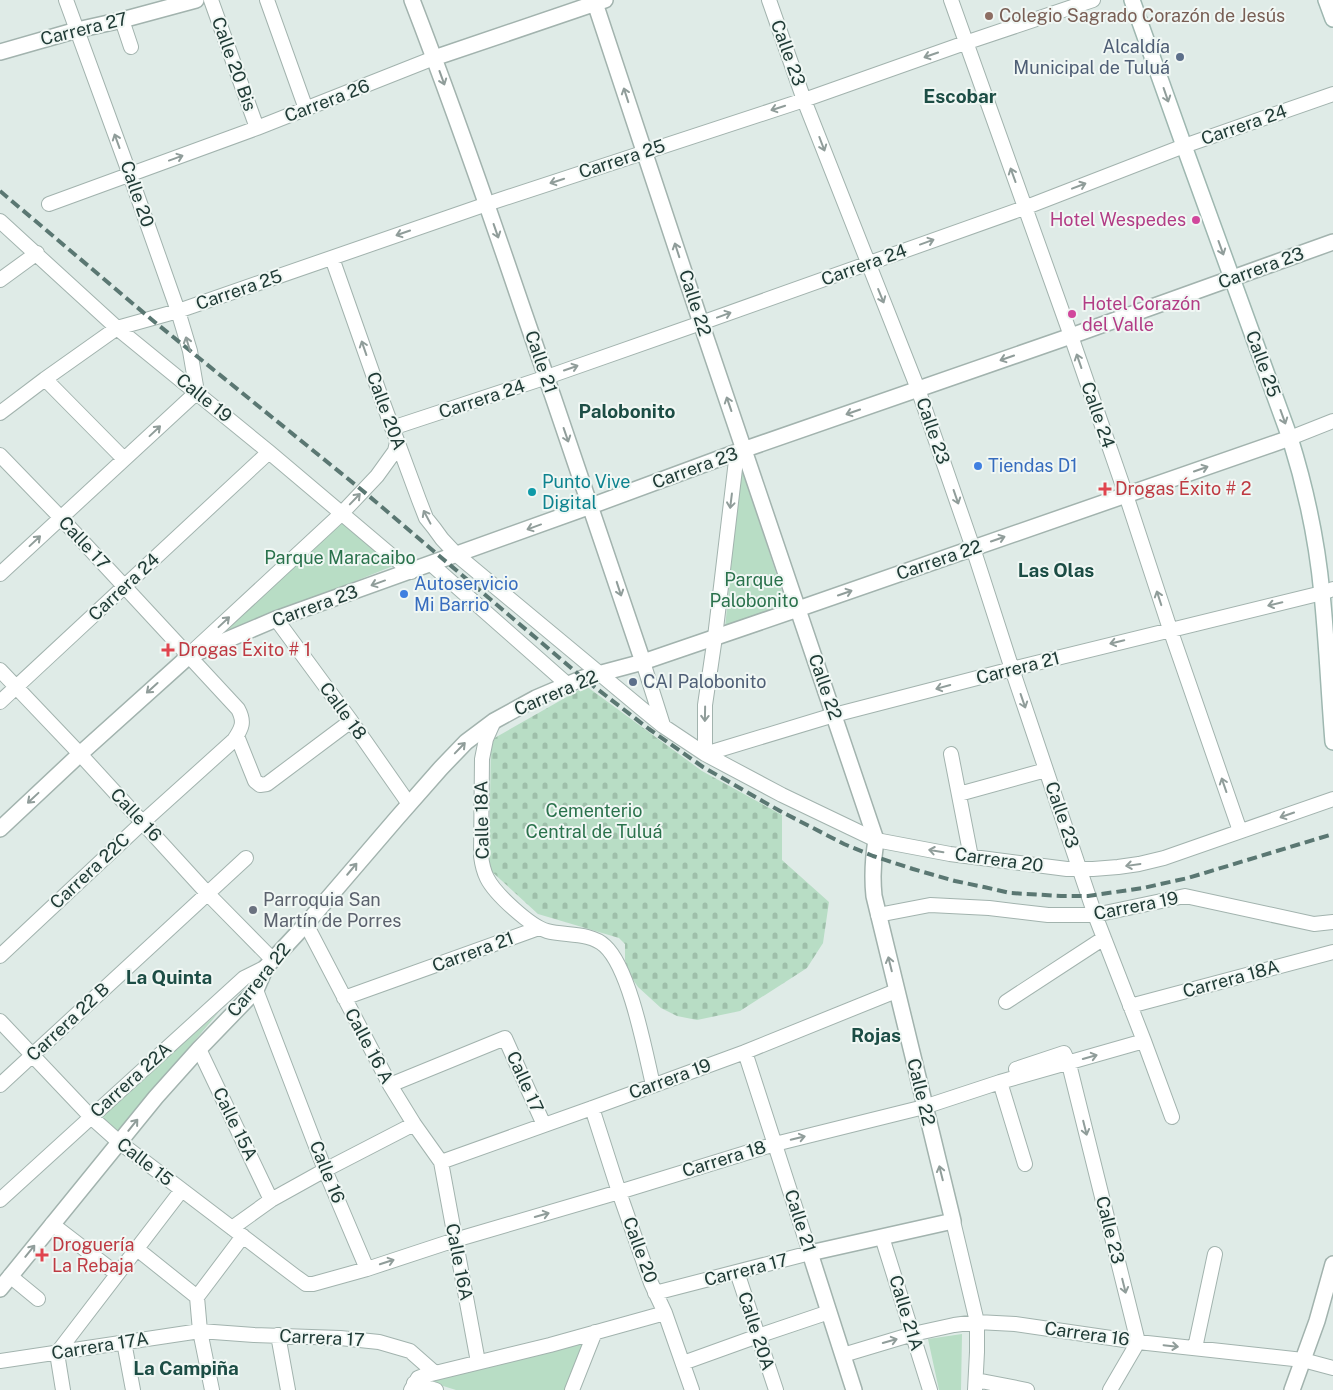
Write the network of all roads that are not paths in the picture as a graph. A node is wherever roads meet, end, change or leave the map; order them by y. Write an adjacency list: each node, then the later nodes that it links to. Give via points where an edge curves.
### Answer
1 (66, 0): 14 (street, Calle 20)
2 (196, 0): 12 (street, Carrera 27)
3 (211, 0): 22 (street, Calle 20 Bis)
4 (267, 0): 21 (street)
5 (412, 0): 18 (street, Calle 21)
6 (769, 0): 20 (street, Calle 23)
7 (951, 0): 15 (street, Calle 24)
8 (1093, 0): 15 (street, Carrera 25)
9 (1132, 0): 23 (street, Calle 25, one-way to 23)
10 (1326, 0): 13 (street)
11 (598, 1): 18 (street, Carrera 26); 24 (street, Calle 22, one-way to 11)
12 (122, 20): 14 (street, Carrera 27); 16 (street)
13 (1333, 20)
14 (77, 30): 17 (street, Carrera 27); 25 (street, Calle 20, one-way to 14)
15 (965, 43): 20 (street, Carrera 25, one-way to 20); 28 (street, Calle 24, one-way to 15)
16 (131, 47)
17 (0, 52)
18 (434, 58): 21 (street, Carrera 26); 27 (street, Calle 21, one-way to 27)
19 (1333, 94): 23 (street, Carrera 24)
20 (804, 100): 24 (street, Carrera 25, one-way to 24); 33 (street, Calle 23, one-way to 33)
21 (306, 109): 22 (street, Carrera 26)
22 (257, 128): 25 (street, Carrera 26, one-way to 22)
23 (1184, 146): 28 (street, Carrera 24, one-way to 23); 34 (street, Calle 25, one-way to 34)
24 (644, 152): 27 (street, Carrera 25, one-way to 27); 37 (street, Calle 22, one-way to 24)
25 (130, 175): 26 (street, Carrera 26); 36 (street, Calle 20)
26 (49, 204)
27 (487, 204): 32 (street, Carrera 25, one-way to 32); 40 (street, Calle 21, one-way to 40)
28 (1024, 208): 33 (street, Carrera 24, one-way to 28); 39 (street, Calle 24)
29 (1, 222): 31 (street, Calle 19)
30 (1333, 242): 34 (street, Carrera 23)
31 (37, 253): 35 (street); 38 (street, Calle 19)
32 (332, 258): 36 (street, Carrera 25); 46 (street, Calle 20A, one-way to 32)
33 (868, 263): 37 (street, Carrera 24, one-way to 33); 42 (street, Calle 23, one-way to 42)
34 (1233, 279): 39 (street, Carrera 23); 47 (street, Calle 25, one-way to 47)
35 (0, 280)
36 (178, 312): 38 (street, Carrera 25); 43 (street, Calle 20, one-way to 36, via 190,351)
37 (701, 323): 40 (street, Carrera 24, one-way to 37); 48 (street, Calle 22, one-way to 37)
38 (117, 328): 41 (street); 43 (street, Calle 19)
39 (1071, 336): 42 (street, Carrera 23, one-way to 42); 52 (street, Calle 24, one-way to 39)
40 (546, 377): 46 (street, Carrera 24); 53 (street, Calle 21, one-way to 53)
41 (46, 379): 44 (street); 51 (street)
42 (918, 390): 48 (street, Carrera 23, one-way to 48); 56 (street, Calle 23, one-way to 56)
43 (197, 392): 49 (street, Calle 19); 51 (street, one-way to 43)
44 (0, 413)
45 (1333, 421): 47 (street, Carrera 22)
46 (395, 435): 54 (street, one-way to 46, via 383,469 395,451); 57 (street, Calle 20A, one-way to 46, via 426,518)
47 (1290, 438): 52 (street, Carrera 22, one-way to 47); 62 (street, Calle 25)
48 (741, 451): 53 (street, Carrera 23); 63 (street, Calle 22); 66 (street, one-way to 66)
49 (269, 452): 54 (street, Calle 19); 61 (street, Carrera 24)
50 (0, 455): 55 (street, Calle 17)
51 (124, 459): 55 (street)
52 (1126, 495): 56 (street, Carrera 22, one-way to 52); 65 (street, Calle 24, one-way to 52)
53 (591, 506): 57 (street, Carrera 23, one-way to 57); 68 (street, Calle 21, one-way to 68)
54 (342, 513): 60 (street, Calle 19); 67 (street, one-way to 54)
55 (60, 517): 59 (street, one-way to 55); 61 (street, Calle 17)
56 (973, 548): 63 (street, Carrera 22, one-way to 56); 69 (street, Calle 23)
57 (457, 555): 58 (street, Carrera 23); 71 (street)
58 (431, 564): 60 (street, Carrera 23); 72 (street)
59 (2, 569)
60 (410, 572): 64 (street, Carrera 23, one-way to 64)
61 (124, 586): 67 (street, Calle 17); 73 (street, Carrera 24)
62 (1328, 591): 65 (street, Carrera 21, one-way to 65); 80 (street, Calle 25)
63 (798, 609): 66 (street, Carrera 22); 75 (street, Calle 22)
64 (276, 619): 67 (street, Carrera 23); 76 (street, Calle 18)
65 (1170, 629): 69 (street, Carrera 21, one-way to 69); 90 (street, Calle 24, one-way to 65)
66 (715, 637): 68 (street, Carrera 22); 82 (street, one-way to 82, via 705,705)
67 (188, 656): 79 (street, Calle 17, via 238,709 242,716); 81 (street, Carrera 23, one-way to 81)
68 (643, 662): 71 (street, Carrera 22); 78 (street, Calle 21)
69 (1012, 669): 75 (street, Carrera 21, one-way to 75); 84 (street, Calle 23, one-way to 84)
70 (0, 670): 73 (street, Calle 16)
71 (599, 673): 72 (street, Carrera 22); 78 (street)
72 (567, 684): 77 (street, Carrera 22)
73 (16, 687): 74 (street, Carrera 24); 81 (street, Calle 16)
74 (0, 702)
75 (834, 715): 82 (street, Carrera 21); 91 (street, Calle 22)
76 (351, 720): 79 (street, Calle 17, via 266,784 260,785 256,782); 87 (street, Calle 18)
77 (494, 721): 87 (street, Carrera 22, one-way to 77, via 466,742); 100 (street, Calle 18A, via 482,759 483,867 493,888)
78 (663, 726): 82 (street)
79 (240, 730): 88 (street, Carrera 22C, via 234,740)
80 (1333, 742)
81 (80, 754): 88 (street, Calle 16); 89 (street, Carrera 23, one-way to 89)
82 (705, 754): 91 (street, Carrera 20)
83 (951, 754): 85 (street)
84 (1046, 770): 85 (street); 94 (street, Calle 23)
85 (959, 794): 92 (street)
86 (1333, 799): 90 (street, Carrera 20, one-way to 90)
87 (409, 804): 99 (street, Carrera 22, one-way to 87)
88 (143, 822): 95 (street, Calle 16); 103 (street, Carrera 22C)
89 (0, 829)
90 (1240, 831): 94 (street, Carrera 20, one-way to 94, via 1149,862)
91 (876, 840): 92 (street, Carrera 20, one-way to 91); 96 (street, Calle 22, via 872,878)
92 (971, 856): 94 (street, Carrera 20)
93 (246, 858): 95 (street, Carrera 22 B)
94 (1080, 869): 97 (street, Calle 23)
95 (207, 893): 104 (street, Calle 16); 114 (street, Carrera 22 B)
96 (878, 915): 97 (street, Carrera 19, via 930,906 1048,915); 106 (street, Calle 22, one-way to 96)
97 (1095, 915): 98 (street, Carrera 19, via 1185,896 1314,924); 101 (street)
98 (1333, 922)
99 (306, 924): 104 (street, Carrera 22); 107 (street, Calle 16 A)
100 (539, 928): 107 (street, Carrera 21); 119 (street, via 596,940 604,944 614,957 633,1004)
101 (1104, 938): 108 (street); 109 (street)
102 (1333, 952): 109 (street, Carrera 18A)
103 (0, 956)
104 (270, 963): 105 (street, Carrera 22); 122 (street, Carrera 22A, via 244,978)
105 (256, 990): 112 (street, Carrera 22); 130 (street, Calle 16)
106 (896, 991): 113 (street, Carrera 19); 120 (street, Calle 22)
107 (344, 998): 118 (street, Calle 16 A)
108 (1006, 1002)
109 (1130, 1006): 111 (street)
110 (0, 1021): 114 (street, Calle 15)
111 (1144, 1041): 115 (street, Carrera 18, one-way to 111); 123 (street)
112 (199, 1049): 126 (street, Carrera 22, one-way to 112); 134 (street, Calle 15A)
113 (745, 1052): 119 (street, Carrera 19); 127 (street, Calle 21)
114 (32, 1055): 117 (street, Carrera 22 B); 122 (street, Calle 15)
115 (1069, 1064): 116 (street, Carrera 18); 120 (street, via 1064,1053); 163 (street, Calle 23, one-way to 163)
116 (1000, 1082): 120 (street, Carrera 18); 129 (street)
117 (0, 1085)
118 (390, 1085): 124 (street, Calle 16 A); 125 (street, Calle 17, via 505,1038)
119 (653, 1085): 121 (street, Carrera 19)
120 (925, 1101): 127 (street, Carrera 18, one-way to 120); 135 (street, Calle 22, one-way to 120)
121 (592, 1108): 125 (street, Carrera 19); 132 (street, Calle 20)
122 (91, 1117): 126 (street, Calle 15); 133 (street, Carrera 22A)
123 (1172, 1117)
124 (414, 1124): 128 (street, Calle 16 A); 130 (street)
125 (544, 1126): 128 (street, Carrera 19)
126 (119, 1142): 131 (street, Calle 15); 136 (street, Carrera 22)
127 (775, 1144): 132 (street, Carrera 18); 142 (street, Calle 21)
128 (441, 1162): 140 (street, Calle 16A)
129 (1025, 1164)
130 (325, 1170): 134 (street); 145 (street, Calle 16)
131 (182, 1191): 137 (street, Calle 15); 141 (street)
132 (619, 1192): 140 (street, Carrera 18, one-way to 132); 151 (street, Calle 20)
133 (0, 1200)
134 (271, 1200): 137 (street)
135 (953, 1220): 139 (street, Carrera 17); 156 (street, Calle 22)
136 (52, 1224): 147 (street); 148 (street, Carrera 22, one-way to 136)
137 (232, 1228): 138 (street, Calle 15)
138 (243, 1236): 149 (street, Calle 15); 152 (street)
139 (882, 1237): 142 (street, Carrera 17); 159 (street, Calle 21A)
140 (455, 1240): 145 (street, Carrera 18, one-way to 140); 169 (street, Calle 16A)
141 (137, 1249): 147 (street); 152 (street)
142 (810, 1254): 146 (street, Carrera 17); 154 (street, Calle 21)
143 (1216, 1254): 164 (street)
144 (1333, 1264): 167 (street)
145 (367, 1269): 149 (street, Carrera 18)
146 (737, 1272): 151 (street, Carrera 17); 161 (street, Calle 20A)
147 (117, 1274): 165 (street)
148 (10, 1276): 150 (street, Carrera 22); 153 (street)
149 (306, 1284)
150 (0, 1289)
151 (655, 1293): 155 (street, Calle 20)
152 (197, 1297): 157 (street)
153 (38, 1299)
154 (829, 1312): 161 (street); 166 (street, Calle 21)
155 (665, 1313): 158 (street); 170 (street, Calle 20)
156 (977, 1322): 159 (street, Carrera 16); 163 (street, Carrera 16, via 1015,1324); 174 (street, Calle 22)
157 (200, 1331): 160 (street, Carrera 17); 162 (street, Carrera 17A); 177 (street)
158 (595, 1332): 169 (street); 180 (street)
159 (913, 1334): 166 (street, Carrera 16, one-way to 159); 184 (street, Calle 21A)
160 (278, 1336): 172 (street, Carrera 17, via 379,1342 410,1351); 178 (street)
161 (758, 1336): 170 (street); 182 (street, Calle 20A)
162 (124, 1342): 165 (street, Carrera 17A); 176 (street)
163 (1138, 1342): 164 (street, Carrera 16, one-way to 164); 186 (street)
164 (1195, 1348): 167 (street, Carrera 16)
165 (57, 1353): 168 (street, Carrera 17A); 175 (street)
166 (843, 1355): 183 (street, Calle 21)
167 (1303, 1360): 171 (street, Carrera 16); 187 (street)
168 (0, 1361)
169 (478, 1362): 172 (street)
170 (682, 1363): 181 (street, Calle 20)
171 (1333, 1368)
172 (435, 1373): 173 (street, via 423,1376)
173 (414, 1384): 179 (street)
174 (975, 1385): 185 (street)
175 (63, 1390)
176 (133, 1390)
177 (212, 1390)
178 (288, 1390)
179 (436, 1390)
180 (572, 1390)
181 (692, 1390)
182 (776, 1390)
183 (854, 1390)
184 (930, 1390)
185 (1027, 1390)
186 (1110, 1390)
187 (1292, 1390)

